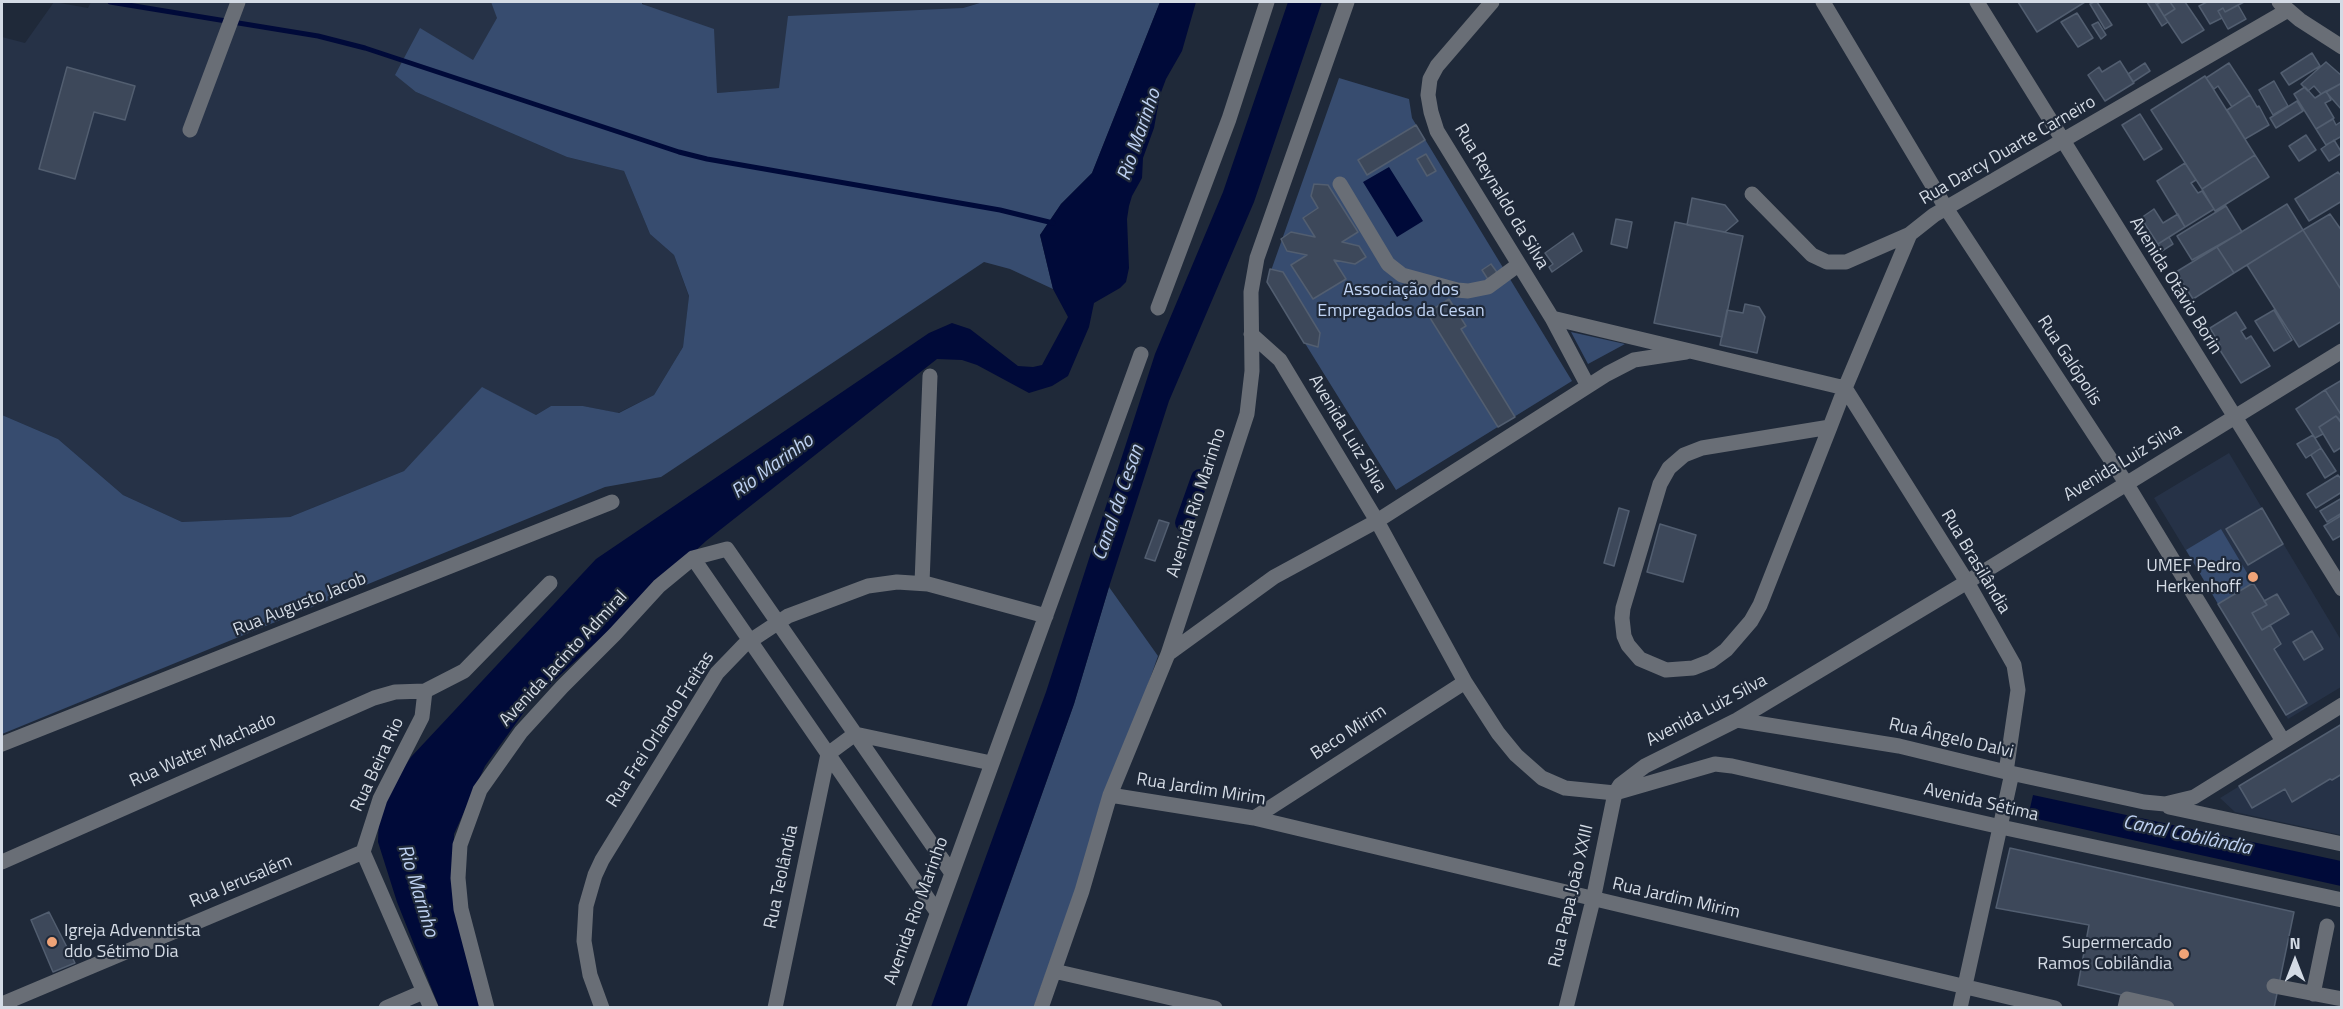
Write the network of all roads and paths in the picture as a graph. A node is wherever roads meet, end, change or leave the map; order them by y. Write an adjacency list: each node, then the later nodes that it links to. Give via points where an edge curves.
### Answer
1 (238, 2): 9 (street)
2 (1267, 2): 16 (street, via 1229,119)
3 (1347, 2): 18 (street, Avenida Rio Marinho, via 1257,258 1251,292)
4 (1492, 2): 15 (street, Rua Reynaldo da Silva, via 1437,66 1428,95 1437,131)
5 (1823, 2): 13 (street, Rua Galópolis)
6 (1977, 2): 10 (street, Avenida Otávio Borin)
7 (2284, 6): 8 (street); 10 (street, Rua Darcy Duarte Carneiro)
8 (2342, 47)
9 (190, 130)
10 (2063, 141): 13 (street, Rua Darcy Duarte Carneiro); 25 (street, Avenida Otávio Borin)
11 (1340, 184): 15 (street, via 1388,264 1402,275 1468,291 1488,287)
12 (1752, 194): 14 (street, Rua Darcy Duarte Carneiro, via 1812,255 1827,262 1846,262)
13 (1946, 208): 14 (street, Rua Darcy Duarte Carneiro); 27 (street, Rua Galópolis)
14 (1911, 234): 24 (street)
15 (1518, 265): 17 (street, Rua Reynaldo da Silva)
16 (1158, 308)
17 (1552, 318): 20 (street); 23 (street, Rua Reynaldo da Silva)
18 (1251, 334): 29 (street, Avenida Luiz Silva, via 1280,360); 38 (street, Avenida Rio Marinho, via 1247,414)
19 (2342, 351): 25 (street, Avenida Luiz Silva)
20 (1686, 352): 23 (street, via 1634,360); 24 (street)
21 (1141, 354): 35 (street, Avenida Rio Marinho)
22 (930, 376): 33 (street)
23 (1588, 386): 29 (street)
24 (1845, 388): 26 (street); 31 (street, Rua Brasilândia)
25 (2235, 418): 27 (street, Avenida Luiz Silva); 34 (street, Avenida Otávio Borin)
26 (1830, 427): 26 (street, via 1760,605 1746,629 1719,656 1693,668 1666,670 1640,659 1624,636 1623,608 1660,484 1669,468 1684,455 1702,448)
27 (2126, 483): 31 (street, Avenida Luiz Silva); 44 (street, Rua Galópolis)
28 (612, 502): 45 (street, Rua Augusto Jacob)
29 (1377, 521): 38 (street, via 1274,577); 39 (street, Avenida Luiz Silva)
30 (693, 558): 36 (street, Avenida Jacinto Admiral, via 727,549); 37 (street); 75 (street, Avenida Jacinto Admiral, via 659,586 562,687 521,732 480,790 460,846 459,878 462,909)
31 (1967, 582): 42 (street, Avenida Luiz Silva); 48 (street, Rua Brasilândia, via 2017,673)
32 (550, 583): 40 (street, via 464,671)
33 (922, 584): 35 (street, Rua Frei Orlando Freitas); 36 (street, Rua Frei Orlando Freitas, via 868,586)
34 (2342, 590)
35 (1046, 616): 47 (street, Avenida Rio Marinho)
36 (779, 622): 37 (street, Rua Frei Orlando Freitas); 43 (street, Avenida Jacinto Admiral)
37 (750, 640): 46 (street); 76 (street, Rua Frei Orlando Freitas, via 717,673 595,875 586,906 584,941 590,975)
38 (1168, 654): 50 (street, Avenida Rio Marinho)
39 (1465, 682): 49 (street, Avenida Luiz Silva, via 1498,734 1542,778 1565,788); 54 (street, Beco Mirim)
40 (425, 691): 57 (street, Rua Beira Rio, via 422,717 380,799); 58 (street, Rua Walter Machado, via 395,692 374,698)
41 (2342, 705): 44 (street, Rua Ângelo Dalvi)
42 (1737, 720): 48 (street, Rua Ângelo Dalvi, via 1899,746); 49 (street, Avenida Luiz Silva, via 1645,766)
43 (855, 734): 46 (street); 47 (street); 59 (street, Avenida Jacinto Admiral)
44 (2283, 741): 51 (street, Rua Ângelo Dalvi)
45 (2, 744)
46 (828, 754): 62 (street); 77 (street, Rua Teolândia)
47 (991, 763): 59 (street, Avenida Rio Marinho)
48 (2009, 772): 52 (street, Rua Ângelo Dalvi); 55 (street, Rua Brasilândia)
49 (1615, 793): 55 (street, Avenida Sétima, via 1715,764); 60 (street, Rua Papa João XXIII)
50 (1110, 795): 54 (street, Rua Jardim Mirim); 64 (street, Avenida Rio Marinho)
51 (2194, 797): 52 (street, Rua Ângelo Dalvi); 53 (street)
52 (2155, 804): 53 (street, Rua Ângelo Dalvi)
53 (2204, 814): 56 (street, Rua Ângelo Dalvi)
54 (1254, 818): 60 (street, Rua Jardim Mirim)
55 (2001, 827): 61 (street, Avenida Sétima); 66 (street, Rua Brasilândia)
56 (2342, 844)
57 (363, 852): 67 (street); 71 (street, Rua Jerusalém)
58 (2, 862)
59 (951, 872): 62 (street, Avenida Rio Marinho)
60 (1593, 900): 66 (street, Rua Jardim Mirim); 80 (street, Rua Papa João XXIII)
61 (2342, 900)
62 (937, 912): 78 (street, Avenida Rio Marinho)
63 (2327, 926): 68 (street)
64 (1054, 971): 72 (street, Avenida Rio Marinho); 79 (street)
65 (2274, 986): 68 (street)
66 (1965, 987): 81 (street, Rua Brasilândia); 82 (street, Rua Jardim Mirim)
67 (423, 992): 73 (street); 74 (street)
68 (2313, 994): 69 (street)
69 (2342, 999)
70 (2126, 1003): 83 (street)
71 (2, 1004)
72 (1045, 1005)
73 (386, 1008)
74 (430, 1008)
75 (487, 1008)
76 (602, 1008)
77 (775, 1008)
78 (903, 1008)
79 (1215, 1008)
80 (1566, 1008)
81 (1960, 1008)
82 (2055, 1008)
83 (2167, 1008)

